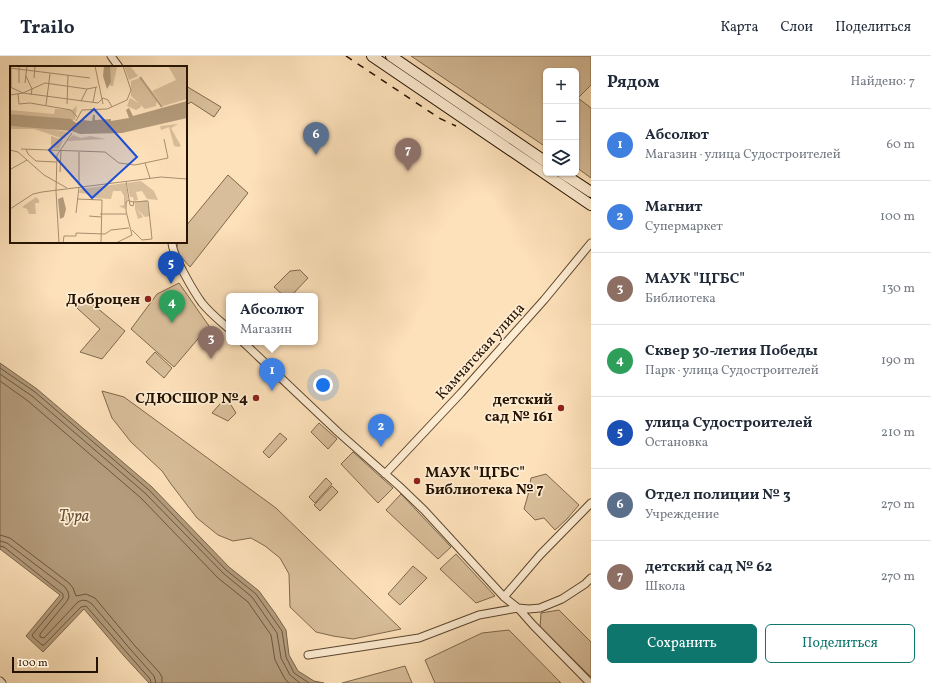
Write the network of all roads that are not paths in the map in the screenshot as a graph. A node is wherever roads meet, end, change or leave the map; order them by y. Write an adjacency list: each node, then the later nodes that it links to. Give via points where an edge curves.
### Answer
1 (111, 56): 4 (street)
2 (372, 56): 8 (main road)
3 (391, 56): 5 (main road)
4 (118, 66)
5 (543, 160)
6 (567, 176): 7 (main road)
7 (591, 192)
8 (591, 205)
9 (591, 243): 13 (street, Камчатская улица, via 504,345)
10 (172, 245): 11 (street, via 203,303)
11 (226, 326)
12 (246, 345): 13 (street)
13 (385, 474): 16 (street, via 424,510)
14 (591, 503): 16 (street, via 540,555)
15 (591, 578): 17 (street, via 562,599 540,608)
16 (504, 597): 17 (street)
17 (518, 608): 18 (street, via 479,615 419,638); 19 (street)
18 (308, 655)
19 (590, 683)

